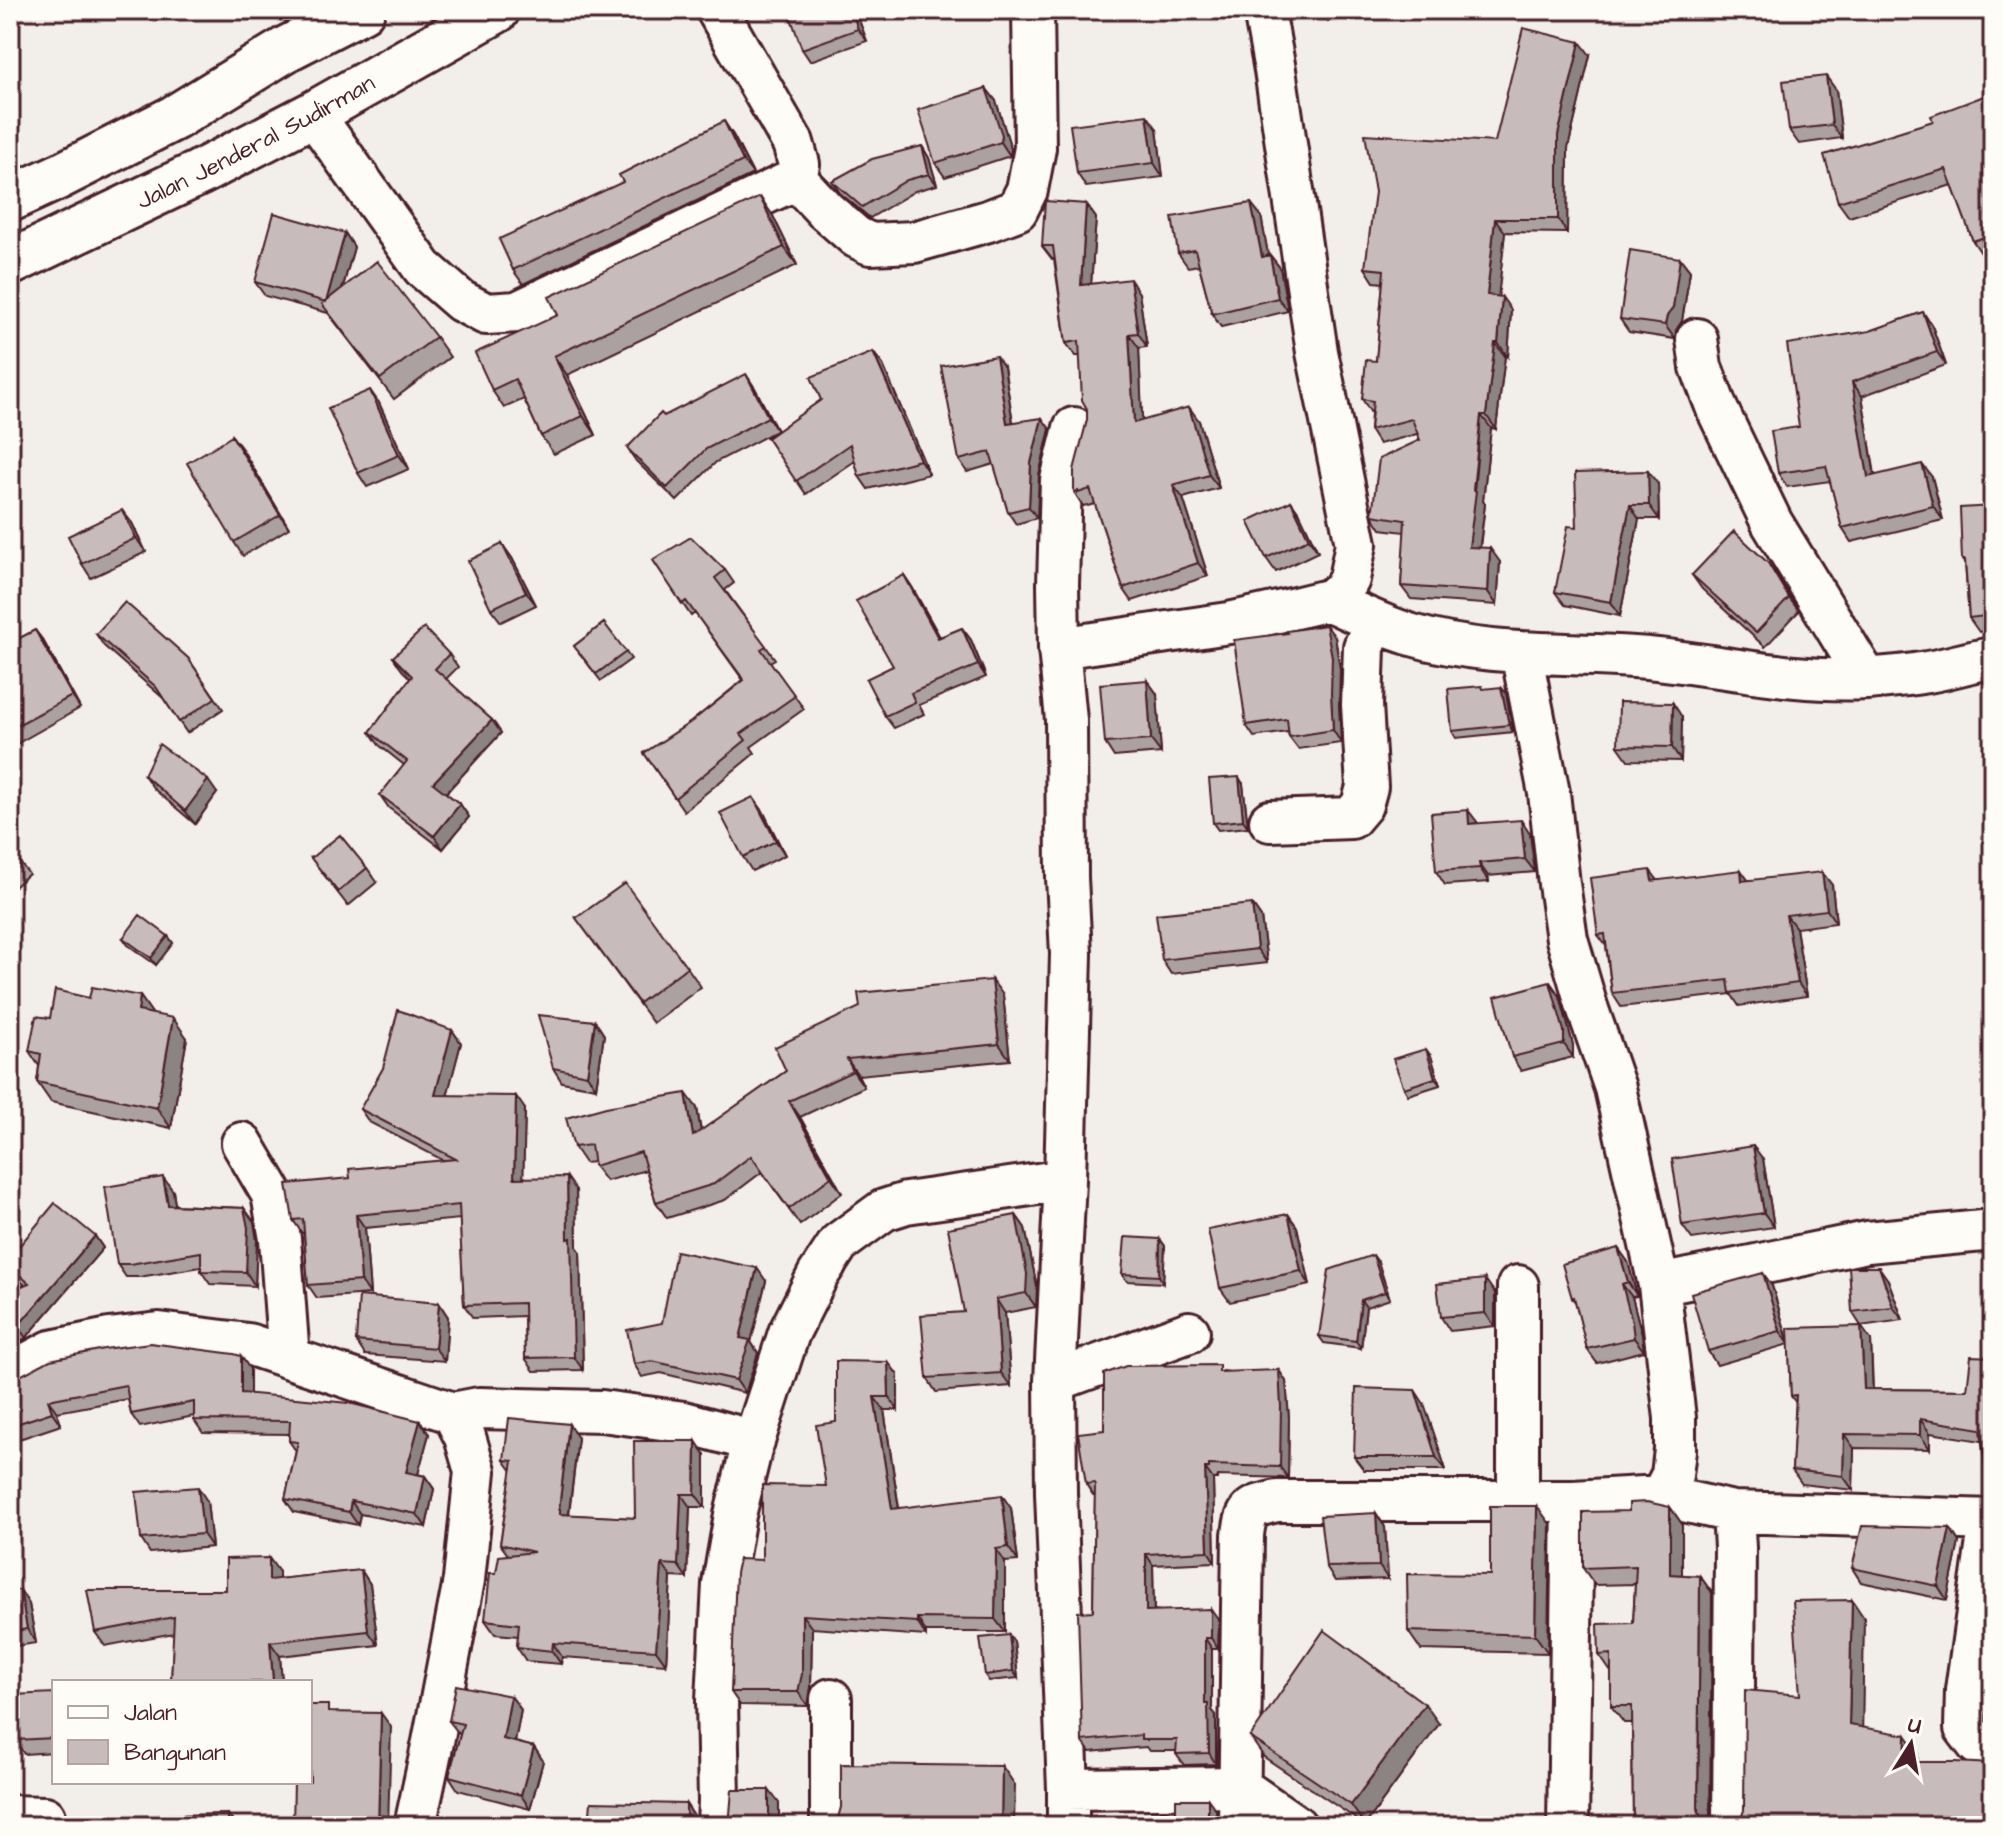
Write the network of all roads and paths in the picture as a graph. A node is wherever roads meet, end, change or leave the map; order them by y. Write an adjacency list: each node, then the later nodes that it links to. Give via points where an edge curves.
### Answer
1 (362, 10): 8 (highway, via 174,118)
2 (497, 10): 6 (highway, Jalan Jenderal Sudirman)
3 (717, 10): 7 (street, via 793,143 799,164)
4 (1033, 10): 7 (street, via 1035,148 1027,190 1017,210 914,242 870,244 825,210)
5 (1264, 10): 12 (street, via 1317,352 1356,544 1349,579 1342,592)
6 (313, 114): 7 (street, via 423,268 461,301 486,314 517,312); 9 (highway, Jalan Jenderal Sudirman)
7 (796, 179)
8 (10, 199)
9 (10, 263)
10 (1697, 339): 17 (street, via 1717,409 1772,523)
11 (1074, 428): 14 (street, via 1061,480)
12 (1328, 600): 13 (street); 14 (street, via 1229,623)
13 (1375, 622): 15 (street, via 1463,646); 18 (street, via 1364,647 1367,787 1362,805 1351,818)
14 (1059, 648): 20 (street, via 1066,720 1071,954)
15 (1521, 652): 17 (street, via 1649,658 1821,680); 22 (street, via 1549,793 1567,939 1615,1088)
16 (1993, 658): 17 (street)
17 (1867, 679)
18 (1270, 821)
19 (242, 1143): 25 (street, via 272,1194)
20 (1065, 1180): 27 (street); 29 (street, via 906,1203 884,1210 839,1243 789,1333)
21 (1993, 1230): 22 (street, via 1867,1242)
22 (1659, 1285): 30 (street, via 1675,1418 1672,1475)
23 (1518, 1286): 31 (street)
24 (1189, 1332): 27 (street)
25 (289, 1358): 26 (street, via 248,1344 159,1333 51,1351); 28 (street)
26 (10, 1373)
27 (1055, 1381): 38 (street)
28 (453, 1413): 29 (street, via 479,1408 602,1411 684,1422); 39 (street, via 475,1471 464,1580)
29 (754, 1441): 40 (street, via 723,1584)
30 (1661, 1496): 32 (street); 33 (street)
31 (1518, 1501): 32 (street); 37 (street, via 1277,1501 1253,1506 1243,1535)
32 (1573, 1501): 44 (street)
33 (1733, 1512): 34 (street); 45 (street)
34 (1992, 1520): 36 (street, via 1965,1728 1977,1744)
35 (831, 1699): 41 (street)
36 (1993, 1749)
37 (1240, 1787): 38 (street); 42 (street); 43 (street)
38 (1068, 1807)
39 (415, 1826)
40 (718, 1826)
41 (831, 1826)
42 (1239, 1826)
43 (1296, 1826)
44 (1568, 1826)
45 (1733, 1826)

